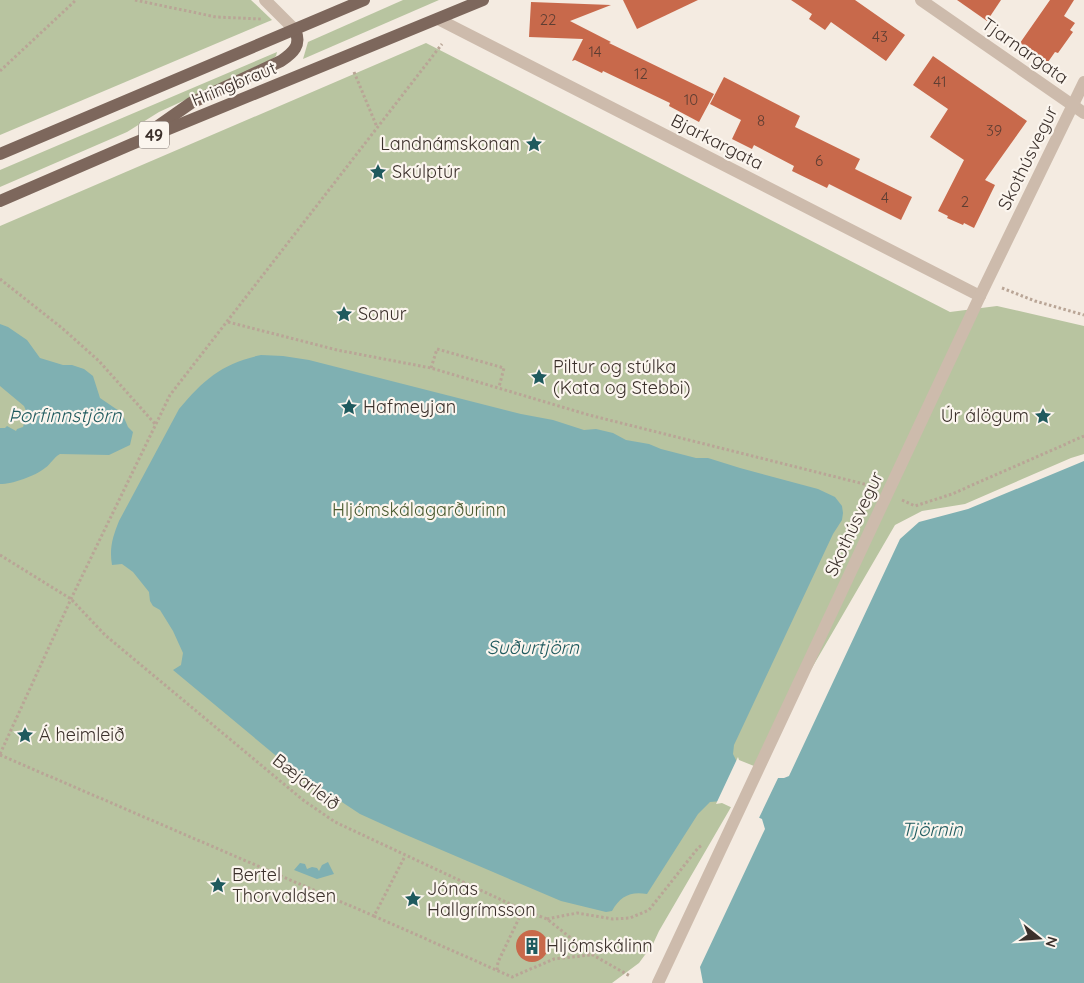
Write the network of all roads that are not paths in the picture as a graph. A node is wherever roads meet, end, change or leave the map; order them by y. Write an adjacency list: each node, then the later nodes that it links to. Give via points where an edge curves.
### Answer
1 (265, 0): 6 (street)
2 (364, 0): 6 (main road, Hringbraut / 49)
3 (482, 0): 5 (main road, Hringbraut / 49)
4 (921, 0): 8 (street, Tjarnargata)
5 (438, 19): 10 (main road, Hringbraut / 49); 13 (street, Bjarkargata)
6 (294, 30): 10 (main road, via 298,44 293,53 282,61 191,102); 11 (main road, Hringbraut / 49)
7 (1084, 82): 8 (street, Skothúsvegur)
8 (1073, 106): 9 (street, Tjarnargata); 13 (street, Skothúsvegur)
9 (1084, 113)
10 (132, 144): 12 (main road, Hringbraut / 49)
11 (0, 154)
12 (0, 201)
13 (980, 296): 14 (street, Skothúsvegur)
14 (658, 983)

